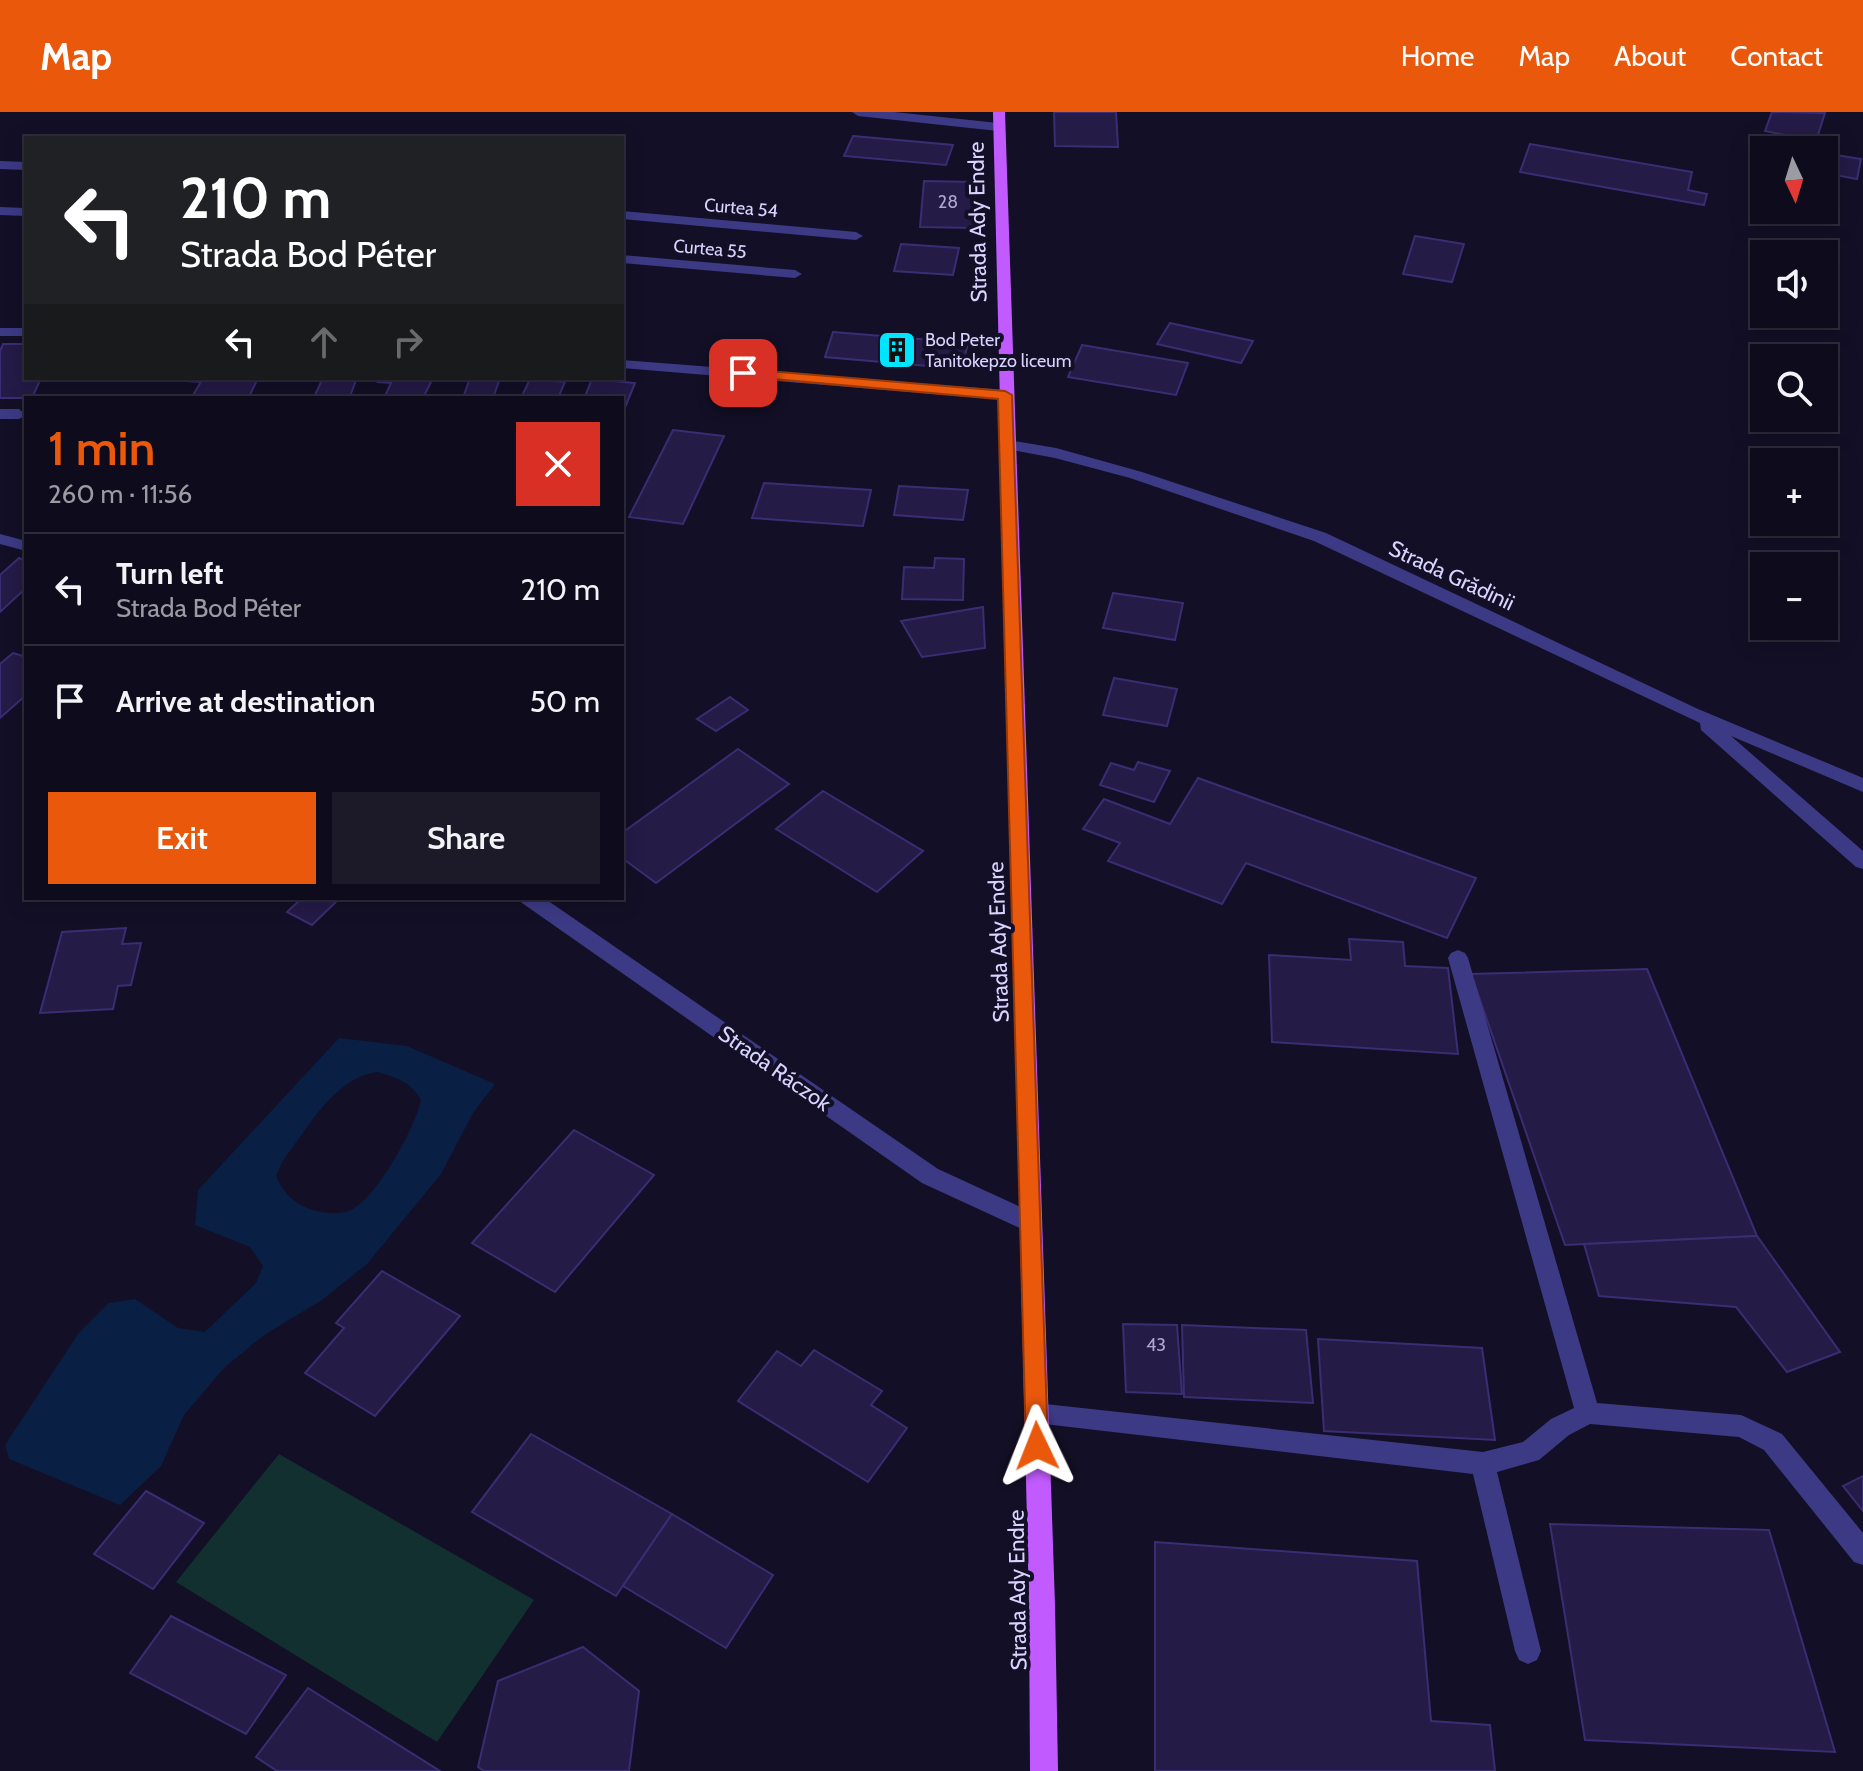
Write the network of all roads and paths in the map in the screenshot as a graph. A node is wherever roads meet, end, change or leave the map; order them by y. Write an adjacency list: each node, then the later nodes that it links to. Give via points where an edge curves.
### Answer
1 (858, 112): 2 (street)
2 (999, 119): 14 (main road, Strada Ady Endre)
3 (0, 165): 4 (street)
4 (24, 166)
5 (0, 211): 6 (street)
6 (24, 212)
7 (624, 215): 8 (street, Curtea 54)
8 (856, 236)
9 (624, 259): 10 (street, Curtea 55)
10 (795, 274)
11 (0, 332): 12 (street)
12 (24, 332)
13 (624, 364): 14 (street)
14 (1005, 395): 17 (main road, Strada Ady Endre)
15 (0, 414): 16 (street)
16 (19, 414)
17 (1008, 445): 20 (street, Strada Grădinii, via 1136,475 1320,537); 25 (main road, Strada Ady Endre)
18 (0, 539): 19 (street)
19 (24, 545)
20 (1692, 713): 21 (street, Strada Grădinii); 22 (street)
21 (1863, 785)
22 (1863, 862)
23 (532, 900): 25 (street, Strada Ráczok, via 930,1176)
24 (1458, 958): 26 (street)
25 (1030, 1222): 27 (main road, Strada Ady Endre)
26 (1588, 1413): 28 (street, via 1560,1427 1530,1452); 29 (street, via 1741,1426 1773,1442)
27 (1036, 1414): 28 (street); 31 (main road, Strada Ady Endre)
28 (1483, 1464): 30 (street)
29 (1863, 1553)
30 (1528, 1651)
31 (1044, 1771)

